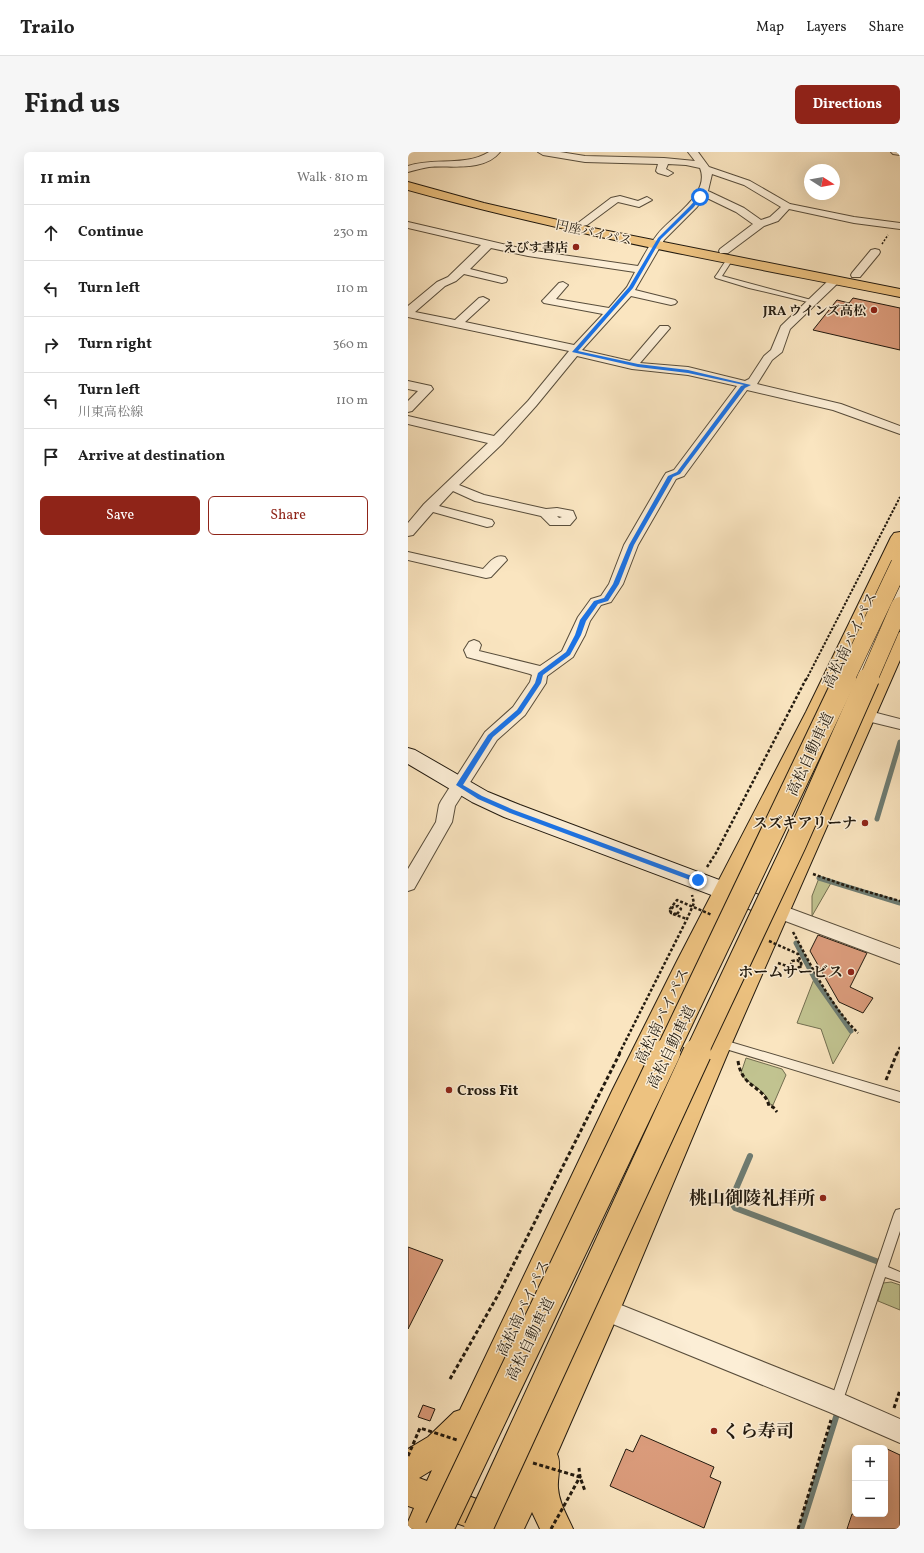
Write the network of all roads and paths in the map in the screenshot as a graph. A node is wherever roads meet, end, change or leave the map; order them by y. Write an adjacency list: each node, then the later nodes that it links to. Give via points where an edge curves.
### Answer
1 (495, 152): 10 (street, via 474,162 425,164)
2 (543, 152): 8 (street, via 584,159)
3 (631, 152): 4 (street)
4 (683, 152)
5 (693, 152): 9 (street)
6 (896, 152): 7 (street)
7 (900, 152)
8 (664, 161): 9 (street, via 686,162); 11 (street, via 661,171)
9 (705, 167): 14 (street, via 708,178); 16 (street, via 747,183)
10 (408, 169)
11 (668, 173)
12 (408, 178): 17 (highway, 円座バイパス, via 488,201)
13 (408, 186): 21 (highway, 円座バイパス, via 534,219)
14 (702, 192): 18 (street, via 740,210); 21 (street, via 692,207)
15 (647, 200): 17 (street, via 639,204 615,200)
16 (787, 206): 18 (street, via 774,219); 20 (street)
17 (583, 223): 21 (highway, 円座バイパス)
18 (760, 224): 25 (street)
19 (408, 225): 22 (street)
20 (896, 226): 23 (path)
21 (658, 242): 25 (highway, 円座バイパス); 28 (street)
22 (489, 244): 24 (street); 27 (street)
23 (875, 252): 29 (street)
24 (528, 253): 26 (street); 28 (street)
25 (727, 255): 29 (highway, 円座バイパス); 31 (highway, 円座バイパス); 37 (lane, via 723,272 718,277)
26 (517, 262)
27 (463, 270): 30 (street); 40 (street, via 452,280 441,284)
28 (640, 270): 34 (street)
29 (856, 276): 32 (highway, 円座バイパス)
30 (502, 280)
31 (835, 280): 35 (highway, 円座バイパス); 37 (street)
32 (900, 284)
33 (563, 285): 39 (street, via 548,301)
34 (627, 292): 38 (street); 39 (street)
35 (900, 293)
36 (483, 300): 41 (street)
37 (812, 301): 46 (street, via 785,328 776,352 768,358)
38 (671, 302)
39 (610, 312): 43 (street)
40 (408, 313): 41 (street)
41 (456, 325): 43 (street)
42 (664, 328): 44 (street)
43 (576, 351): 44 (street); 50 (street)
44 (632, 364): 46 (street, via 688,372)
45 (408, 385): 47 (street, via 427,389)
46 (748, 385): 49 (street, via 837,407); 64 (street, via 743,387 679,473 671,476 631,545 616,584 606,599 596,602 587,614 568,654)
47 (408, 408)
48 (408, 420): 50 (street)
49 (900, 430)
50 (498, 441): 51 (street)
51 (451, 486): 53 (street); 54 (street, via 480,498)
52 (900, 497): 69 (path)
53 (429, 508): 55 (street); 56 (street)
54 (546, 513)
55 (487, 523)
56 (408, 532)
57 (900, 537): 72 (highway, 高松南バイパス, via 816,712)
58 (408, 556): 59 (street, via 486,574)
59 (500, 560)
60 (900, 564): 103 (highway, 高松自動車道, bridge)
61 (900, 606): 106 (highway, 高松自動車道, bridge, via 795,844)
62 (900, 638): 65 (highway)
63 (474, 645): 64 (street, via 472,654 535,670)
64 (540, 674): 68 (street, via 538,683 519,712 491,736)
65 (866, 715): 66 (street); 77 (highway)
66 (900, 724)
67 (408, 755): 68 (main road)
68 (459, 785): 71 (street, via 447,805 444,822); 72 (main road, via 512,811)
69 (706, 869)
70 (813, 874): 74 (path)
71 (408, 884)
72 (725, 890): 77 (main road); 88 (highway, via 718,937); 98 (highway, 高松南バイパス, via 621,1099)
73 (691, 892): 76 (path, via 694,903)
74 (900, 901)
75 (673, 905): 76 (path, bridge, via 670,909 670,911 673,914 680,913 679,906 672,907 670,911 671,911 673,914)
76 (686, 919): 94 (path, via 498,1295)
77 (785, 920): 78 (street); 81 (path, via 819,981 846,1021); 82 (highway); 90 (highway, via 749,947)
78 (900, 957)
79 (778, 963): 80 (path, bridge, via 790,967 794,968 798,969 801,966 800,961 794,961 791,965 793,968 795,969 798,969 801,968)
80 (802, 964)
81 (858, 1033)
82 (720, 1043): 85 (lane); 93 (highway)
83 (900, 1047): 85 (path)
84 (738, 1061): 87 (path, via 742,1077 764,1094 769,1106)
85 (881, 1090): 86 (lane)
86 (900, 1097)
87 (777, 1112)
88 (586, 1212)
89 (900, 1214): 91 (lane)
90 (622, 1226)
91 (881, 1270): 92 (lane); 96 (lane)
92 (900, 1277)
93 (606, 1310): 96 (street); 100 (highway)
94 (450, 1379)
95 (900, 1390): 97 (path)
96 (836, 1403): 99 (street); 109 (path)
97 (893, 1410)
98 (473, 1415): 101 (highway, via 439,1448); 103 (highway, 高松南バイパス)
99 (900, 1431)
100 (545, 1445): 104 (highway); 108 (highway, via 542,1488 546,1509)
101 (408, 1467)
102 (579, 1468): 107 (path, bridge, via 580,1477)
103 (427, 1506): 104 (highway); 105 (highway, 高松南バイパス)
104 (512, 1528)
105 (421, 1529)
106 (478, 1529)
107 (551, 1529)
108 (557, 1529)
109 (798, 1529)

